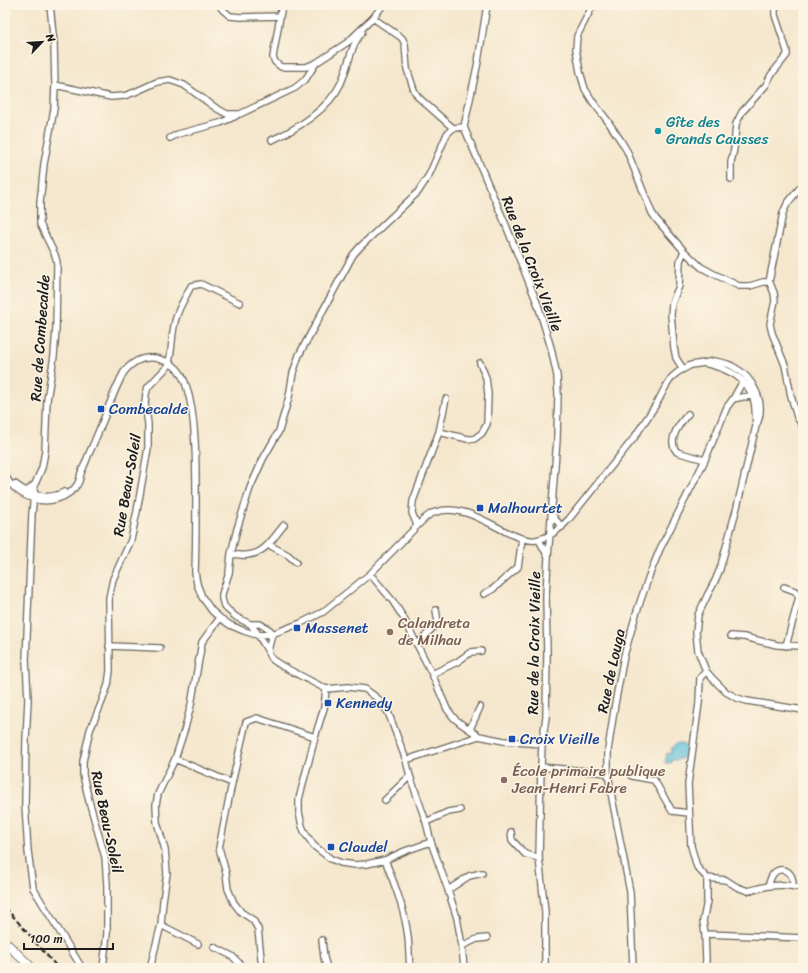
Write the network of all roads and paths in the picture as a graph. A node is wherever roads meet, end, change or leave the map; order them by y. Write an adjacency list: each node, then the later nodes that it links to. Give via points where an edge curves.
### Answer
1 (50, 5): 12 (street, Rue de Combecalde)
2 (219, 5): 8 (street, via 230,16)
3 (282, 5): 8 (street)
4 (383, 5): 9 (street)
5 (487, 5): 14 (street)
6 (593, 5): 20 (street, via 577,36 576,49 585,89 627,151 652,213)
7 (778, 5): 18 (street, via 775,15 787,55 766,85 742,112 736,124)
8 (280, 16): 11 (street, via 275,62 281,67 306,67)
9 (373, 18): 10 (street); 15 (street, via 402,38 414,90 418,97)
10 (365, 26): 11 (street, via 348,42); 17 (street, via 332,97 322,108 287,134)
11 (316, 63): 13 (street, via 305,80 295,88)
12 (55, 85): 13 (street, via 110,97 124,96 157,82 170,80 184,85 227,114); 37 (street, Rue de Combecalde, via 54,109 44,164 40,224 57,262 56,329 42,468)
13 (240, 114): 16 (street, via 220,123)
14 (464, 127): 15 (street); 40 (street, Rue de la Croix Vieille, via 537,304 551,348 558,394)
15 (453, 128): 48 (street, via 447,134 429,175 418,192 353,255 299,355 279,430 250,488)
16 (170, 138)
17 (272, 140)
18 (731, 179)
19 (803, 184): 21 (street, via 787,204)
20 (684, 251): 21 (street, via 701,267 739,286); 26 (street, via 680,261 679,286 672,303 671,315 676,358)
21 (769, 282): 33 (street, via 775,301 770,324 772,333 785,365 797,417)
22 (240, 303): 23 (street, via 201,284 191,286 177,315)
23 (169, 363): 39 (street, via 158,358 150,358 130,365 117,386 82,473 71,487 60,494); 56 (street, via 183,376 194,423 197,584 207,605); 62 (street, Rue Beau-Soleil, via 148,387 146,394 148,448 131,540 113,579 109,598)
24 (480, 363): 34 (street, via 486,378 488,394 487,424 482,433 474,439 468,439)
25 (704, 363): 26 (street); 27 (street, via 726,369); 32 (street, via 714,361 732,366 752,384 760,407 760,419)
26 (683, 369): 43 (street, via 672,377 634,438)
27 (743, 381): 28 (street); 29 (street, Rue de Louga)
28 (752, 396): 29 (street); 32 (street)
29 (734, 399): 35 (street, Rue de Louga, via 727,407)
30 (446, 400): 34 (street)
31 (688, 414): 35 (street, via 672,439 675,450)
32 (756, 426): 68 (street, via 738,507 720,569 698,615 698,651)
33 (803, 427)
34 (439, 432): 42 (street, via 413,501 412,513)
35 (705, 460): 80 (street, Rue de Louga, via 660,549 636,614 624,656 615,704 608,750)
36 (5, 473): 38 (street); 39 (street, via 14,488 26,496)
37 (35, 484): 38 (street, Rue de Combecalde); 39 (street, Rue de Combecalde)
38 (27, 491): 39 (street)
39 (34, 496): 108 (street, Rue de Combecalde, via 26,660 28,700 25,805 28,851 33,888)
40 (551, 511): 43 (street); 44 (street, Rue de la Croix Vieille)
41 (284, 525): 47 (street)
42 (417, 525): 45 (street, via 436,512 462,511); 51 (street)
43 (562, 527): 44 (street)
44 (549, 535): 46 (street); 49 (street, Rue de la Croix Vieille)
45 (522, 539): 46 (street); 53 (street, via 518,567)
46 (540, 539): 49 (street, Rue de la Croix Vieille)
47 (269, 545): 48 (street, via 247,556); 50 (street)
48 (231, 554): 57 (street, via 222,599 228,610)
49 (548, 558): 76 (street, Rue de la Croix Vieille, via 546,717)
50 (296, 562)
51 (370, 574): 58 (street, via 313,618 287,629); 61 (street, via 392,600)
52 (784, 587): 54 (street, via 795,591)
53 (484, 594)
54 (801, 597): 63 (street)
55 (436, 610): 61 (street, via 438,622)
56 (220, 618): 59 (street, via 244,631); 77 (street, via 202,642 191,705)
57 (250, 624): 58 (street, via 260,624); 59 (street)
58 (271, 632): 59 (street); 66 (street)
59 (256, 633): 66 (street)
60 (731, 636): 63 (street)
61 (417, 645): 69 (street)
62 (109, 646): 65 (street); 109 (street, Rue Beau-Soleil, via 108,685 90,730 83,761 83,775 105,857 107,934)
63 (786, 646): 64 (street)
64 (803, 646)
65 (160, 648)
66 (268, 651): 70 (street, via 273,660 282,666)
67 (481, 651): 69 (street, via 471,652)
68 (706, 671): 72 (street, via 726,692 737,698); 86 (street, via 700,678 688,784)
69 (432, 674): 73 (street, via 454,718)
70 (326, 689): 75 (street, via 324,708); 78 (street, via 348,686 364,689 377,698 388,712)
71 (480, 707): 73 (street)
72 (803, 710)
73 (470, 729): 74 (street)
74 (479, 736): 76 (street, via 509,742); 78 (street)
75 (315, 737): 83 (street, via 257,718 246,722); 91 (street, via 299,799 299,812 305,832 314,846 341,863 355,865)
76 (542, 744): 79 (street, Rue de la Croix Vieille)
77 (175, 758): 83 (street); 98 (street, via 158,794 156,805 167,873)
78 (406, 760): 81 (street)
79 (541, 767): 80 (street); 90 (street, Rue de la Croix Vieille)
80 (608, 772): 117 (street, Rue de Louga, via 630,892)
81 (410, 776): 84 (street); 87 (street)
82 (632, 776): 86 (street, via 654,780 672,811)
83 (232, 783): 112 (street, via 219,848 228,889 234,903 253,920 258,929)
84 (385, 800)
85 (460, 810): 87 (street, via 448,812)
86 (689, 813): 93 (street, via 691,846 697,867)
87 (426, 822): 89 (street)
88 (511, 832): 90 (street, via 512,840 525,854)
89 (431, 842): 91 (street); 97 (street)
90 (539, 858): 116 (street, Rue de la Croix Vieille, via 545,912)
91 (385, 860): 114 (street, via 401,903 408,937)
92 (482, 873): 97 (street, via 469,876)
93 (707, 878): 94 (street, via 726,880 748,891); 99 (street, via 707,901 703,921)
94 (768, 886): 95 (street); 95 (street, via 774,872 782,870 790,874)
95 (793, 886): 96 (street)
96 (803, 888)
97 (448, 890): 105 (street)
98 (161, 925): 104 (street); 110 (street)
99 (706, 934): 101 (street); 118 (street)
100 (487, 938): 105 (street, via 477,939)
101 (803, 938)
102 (322, 940): 113 (street)
103 (5, 942): 107 (street)
104 (198, 944)
105 (462, 946): 115 (street)
106 (214, 947): 111 (street, via 232,956)
107 (32, 968)
108 (82, 968)
109 (103, 968)
110 (150, 968)
111 (244, 968)
112 (262, 968)
113 (327, 968)
114 (410, 968)
115 (464, 968)
116 (545, 968)
117 (633, 968)
118 (705, 968)

